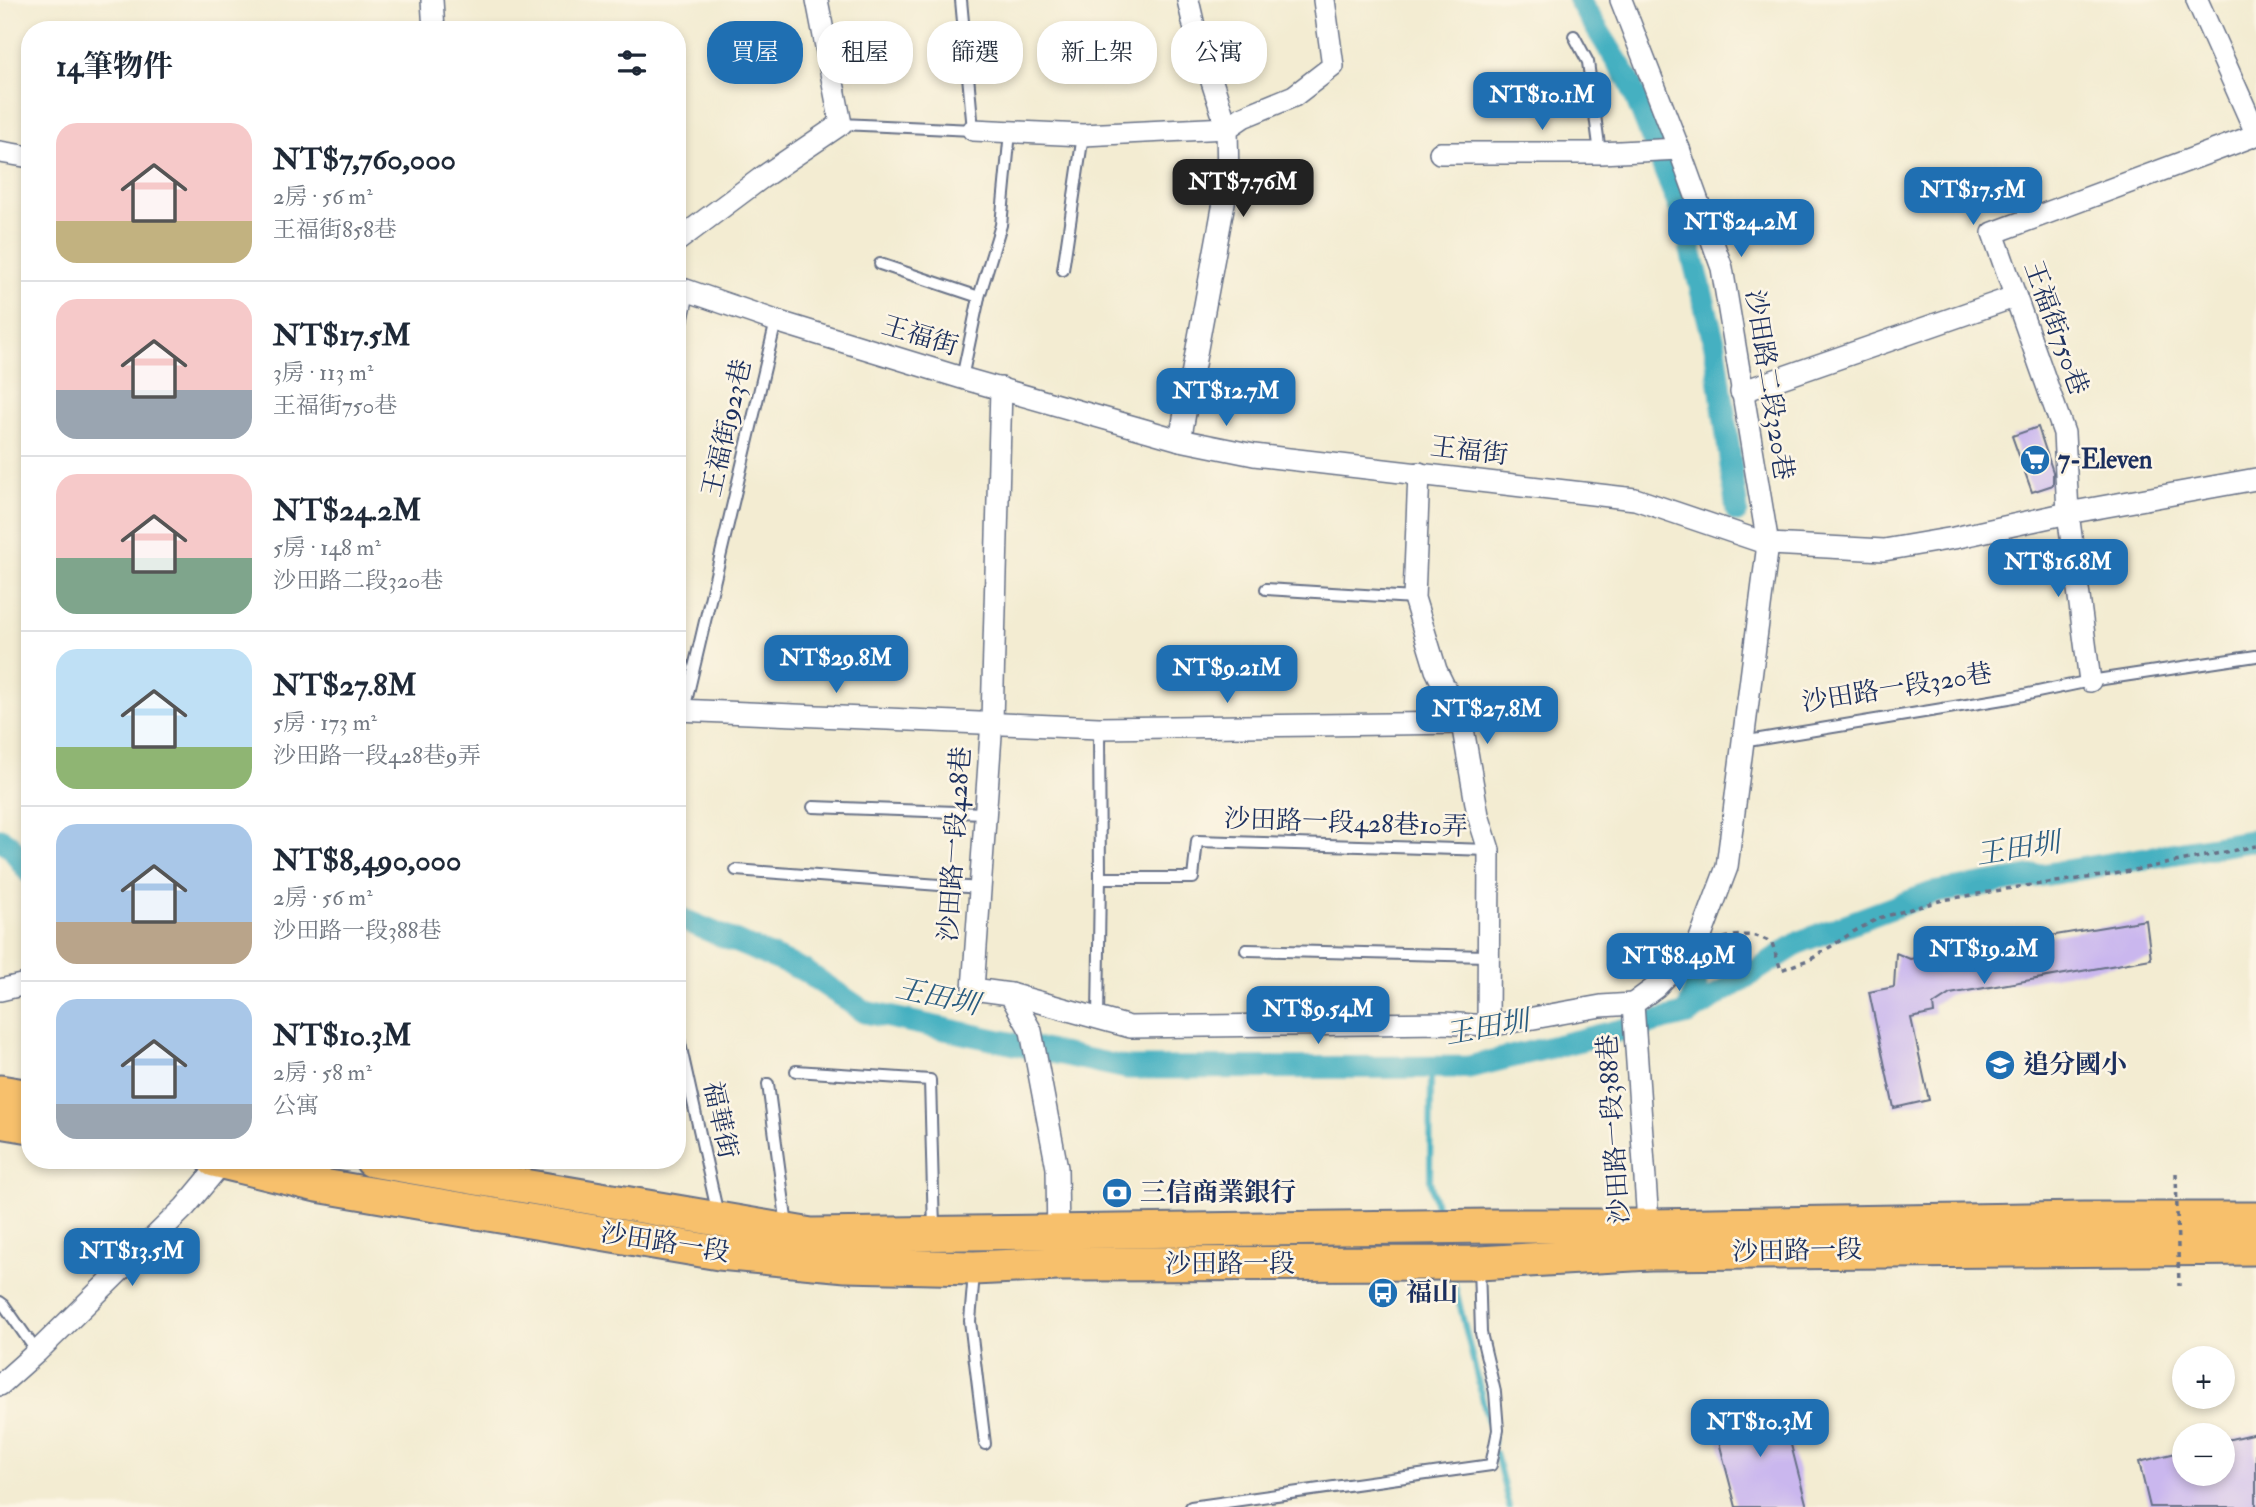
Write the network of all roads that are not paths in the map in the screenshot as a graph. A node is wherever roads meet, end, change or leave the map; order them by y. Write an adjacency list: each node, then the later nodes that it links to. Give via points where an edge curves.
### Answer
1 (432, 0): 8 (street)
2 (817, 0): 10 (street)
3 (961, 0): 12 (lane)
4 (1188, 0): 11 (street)
5 (1324, 0): 11 (street, via 1333,66 1294,96)
6 (1620, 0): 16 (street, 沙田路二段320巷)
7 (2197, 0): 14 (street, 王福街750巷)
8 (433, 21)
9 (1574, 36): 19 (lane, via 1588,62)
10 (841, 124): 12 (lane); 21 (street)
11 (1227, 128): 15 (street); 31 (street, via 1228,181)
12 (973, 130): 13 (street)
13 (1010, 132): 15 (street); 25 (lane, via 1001,225)
14 (2256, 134): 26 (street, 王福街750巷, via 1993,233)
15 (1083, 135): 23 (lane)
16 (1679, 149): 19 (street); 30 (street, 沙田路二段320巷, via 1721,268)
17 (0, 152): 20 (street)
18 (1440, 153): 19 (street)
19 (1600, 153)
20 (21, 156)
21 (686, 234)
22 (880, 264): 25 (lane)
23 (1063, 270)
24 (686, 291): 27 (street, 王福街)
25 (979, 297): 28 (lane)
26 (2014, 297): 30 (street); 34 (street, 王福街750巷, via 2064,433)
27 (776, 321): 28 (street, 王福街); 40 (lane, 王福街923巷)
28 (962, 378): 29 (street, 王福街)
29 (1001, 388): 31 (street, 王福街); 42 (street, 沙田路一段428巷)
30 (1741, 392): 35 (street, 沙田路二段320巷)
31 (1180, 440): 32 (street, 王福街, via 1254,455)
32 (1419, 473): 35 (street, 王福街, via 1636,499); 37 (street)
33 (2256, 479): 34 (street, 王福街)
34 (2068, 513): 35 (street, 王福街, via 1884,550); 39 (street, 王福街750巷)
35 (1768, 544): 45 (street)
36 (1266, 589): 37 (lane)
37 (1414, 598): 43 (street, via 1436,670)
38 (2256, 656): 39 (lane, 沙田路一段320巷)
39 (2090, 681): 45 (lane, 沙田路一段320巷)
40 (686, 686)
41 (686, 710): 42 (street)
42 (992, 722): 44 (street); 47 (street, 沙田路一段428巷)
43 (1462, 723): 44 (street); 48 (street)
44 (1099, 727): 50 (lane)
45 (1742, 742): 57 (street, 沙田路一段388巷, via 1727,867 1698,944)
46 (813, 807): 47 (lane)
47 (985, 813): 51 (street, 沙田路一段428巷)
48 (1489, 850): 50 (lane, 沙田路一段428巷10弄, via 1197,841 1193,878); 53 (street)
49 (736, 870): 51 (lane)
50 (1100, 878): 58 (lane)
51 (980, 888): 56 (street, 沙田路一段428巷, via 973,989)
52 (1246, 950): 53 (lane)
53 (1487, 956): 59 (street)
54 (21, 985): 55 (street)
55 (0, 990)
56 (1010, 994): 58 (street); 77 (street, via 1031,1031 1057,1168)
57 (1633, 1004): 59 (street); 76 (street, 沙田路一段388巷)
58 (1098, 1018): 59 (street, via 1130,1027)
59 (1488, 1026)
60 (686, 1071): 72 (lane, 福華街)
61 (796, 1071): 74 (lane, via 930,1080)
62 (768, 1084): 73 (lane)
63 (0, 1091): 64 (main road)
64 (21, 1095)
65 (0, 1121): 66 (main road)
66 (21, 1124)
67 (215, 1169): 82 (street, via 185,1207)
68 (286, 1169): 70 (main road, 沙田路一段)
69 (424, 1169): 72 (main road, 沙田路一段)
70 (319, 1173): 80 (main road, 沙田路一段, via 719,1253 846,1265)
71 (2256, 1219): 75 (main road, 沙田路一段)
72 (719, 1220): 73 (main road, 沙田路一段)
73 (788, 1232): 74 (main road, 沙田路一段)
74 (934, 1234): 77 (main road, 沙田路一段)
75 (2085, 1234): 76 (main road, 沙田路一段); 78 (main road, 沙田路一段)
76 (1649, 1240): 77 (main road, 沙田路一段, via 1490,1226); 79 (main road, 沙田路一段)
77 (1058, 1248): 79 (main road, 沙田路一段); 80 (main road, 沙田路一段)
78 (2256, 1248)
79 (1479, 1263): 85 (lane, via 1481,1333 1495,1392 1498,1430 1491,1465)
80 (974, 1268): 84 (lane, via 970,1321)
81 (0, 1302): 82 (lane)
82 (37, 1352): 83 (street)
83 (0, 1385)
84 (985, 1444)
85 (1191, 1507)

